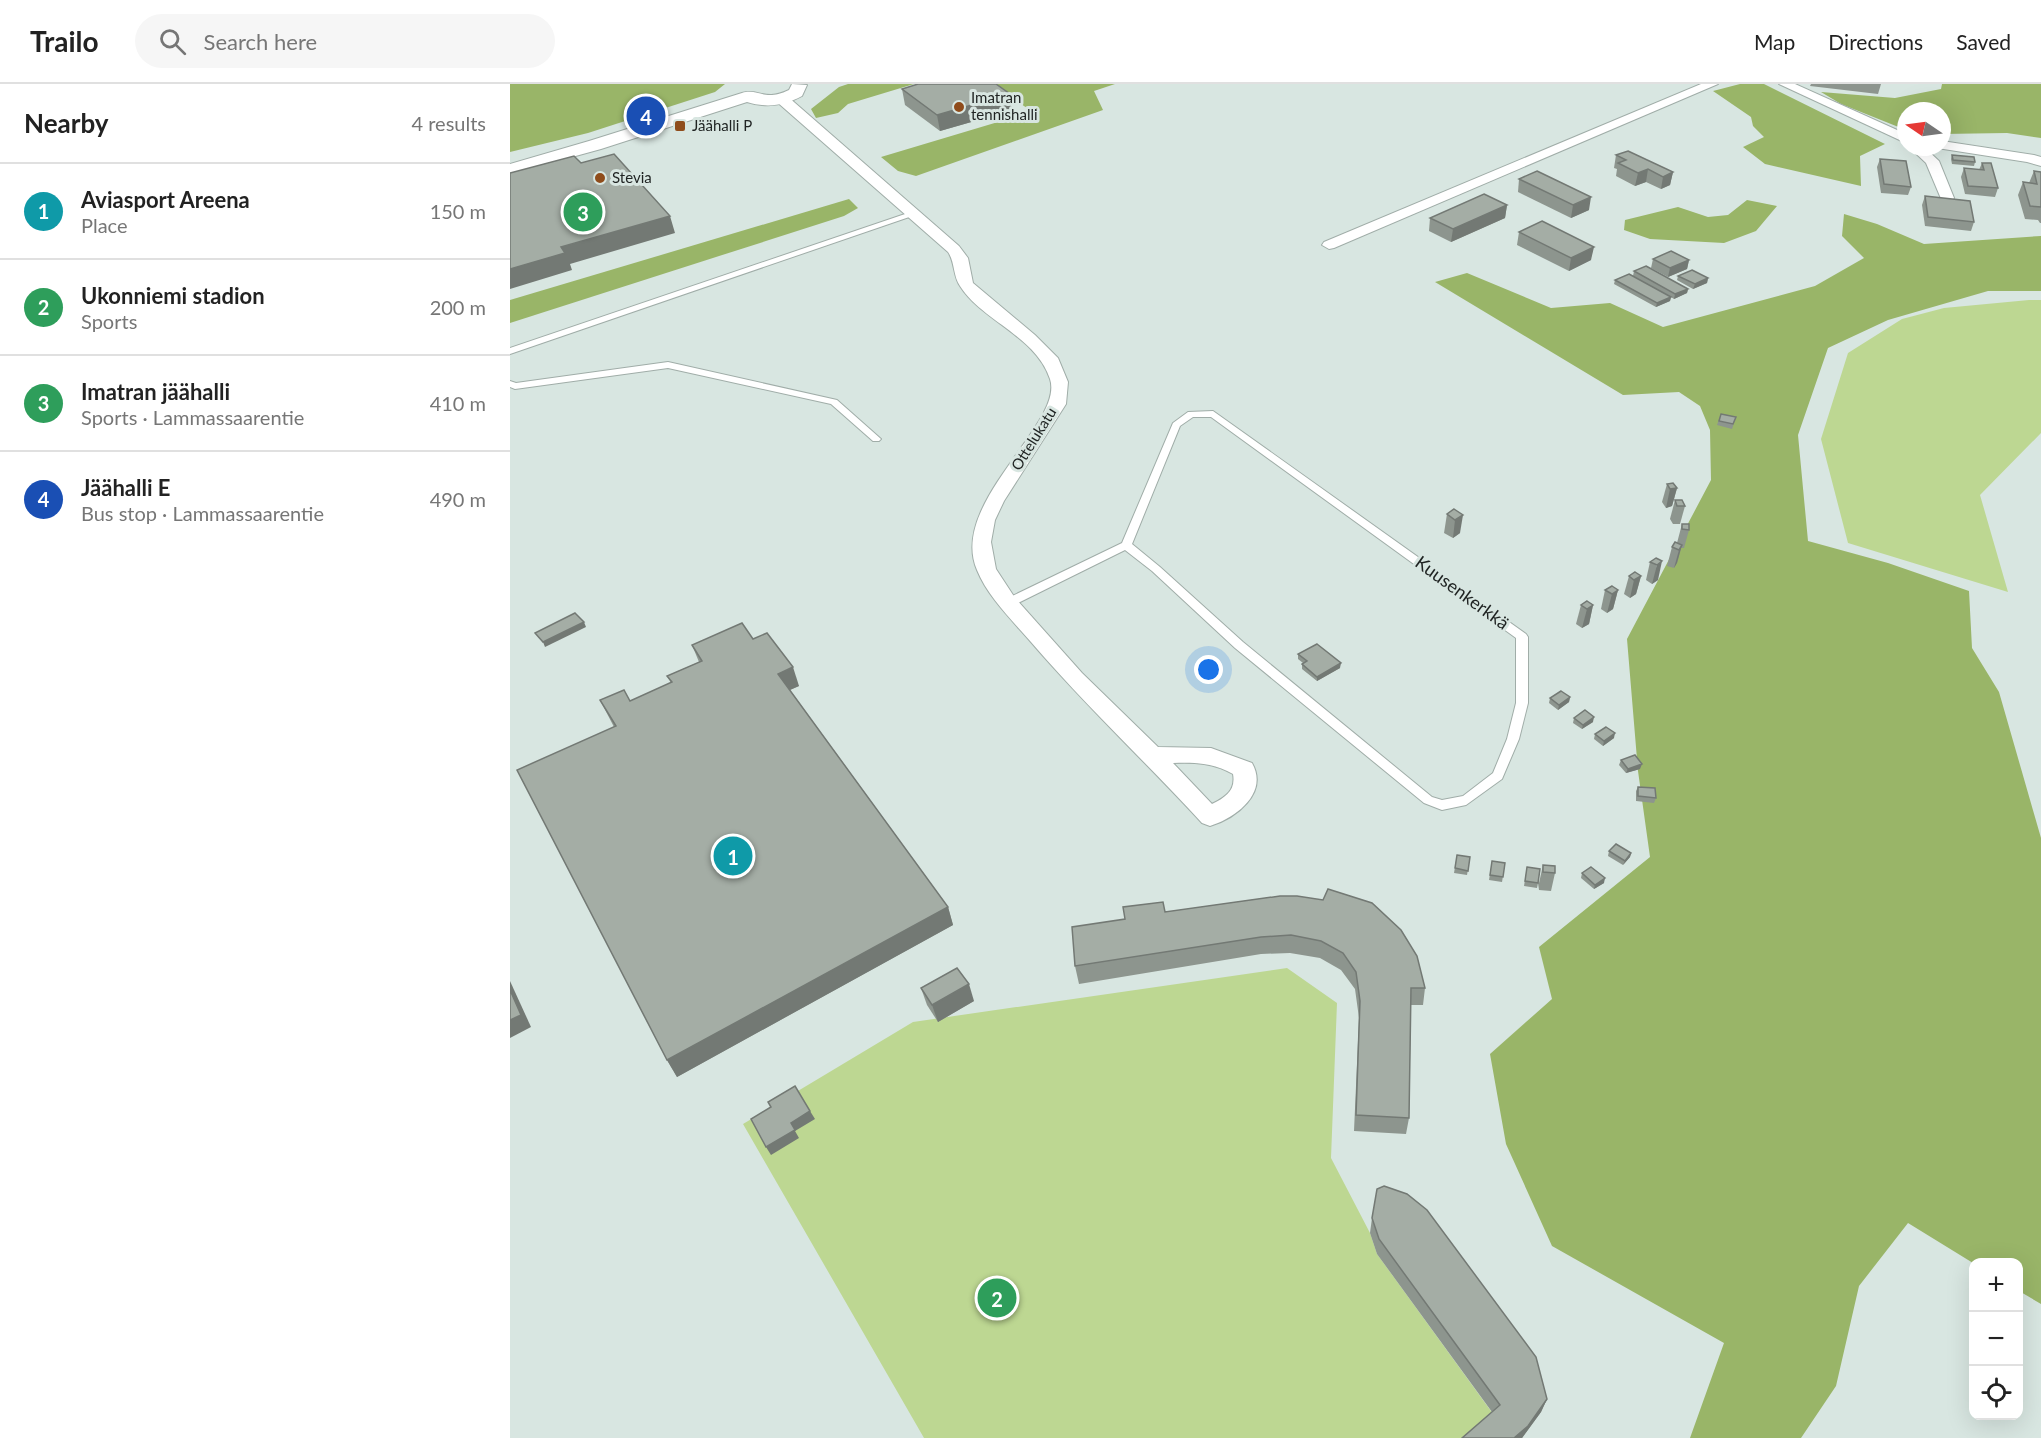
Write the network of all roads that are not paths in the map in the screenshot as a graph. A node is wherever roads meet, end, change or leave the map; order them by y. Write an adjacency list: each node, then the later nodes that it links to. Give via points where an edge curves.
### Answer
1 (800, 84): 5 (street, via 796,93)
2 (1712, 84): 13 (street)
3 (1785, 84): 6 (street)
4 (751, 90): 5 (street, via 761,101); 10 (street, via 606,142)
5 (782, 99): 12 (street, Ottelukatu)
6 (1897, 135)
7 (1951, 146): 9 (street)
8 (1926, 156): 11 (street)
9 (2041, 162)
10 (510, 169)
11 (1947, 198)
12 (914, 214): 14 (lane); 18 (street, Ottelukatu, via 954,249 966,284 1029,338 1052,362 1060,382 1057,404 986,520 981,542 986,569)
13 (1329, 245)
14 (510, 351)
15 (510, 384): 16 (lane, via 668,365 834,402)
16 (876, 439)
17 (1126, 545): 17 (lane, Kuusenkerkkä, via 1176,425 1191,414 1213,414 1522,637 1522,703 1498,776 1466,800 1442,805 1428,800 1239,645); 18 (lane)
18 (1008, 603): 19 (street, Ottelukatu, via 1074,678)
19 (1153, 755): 19 (street, Ottelukatu, via 1209,817 1240,798 1247,780 1244,769 1225,758 1207,754)

